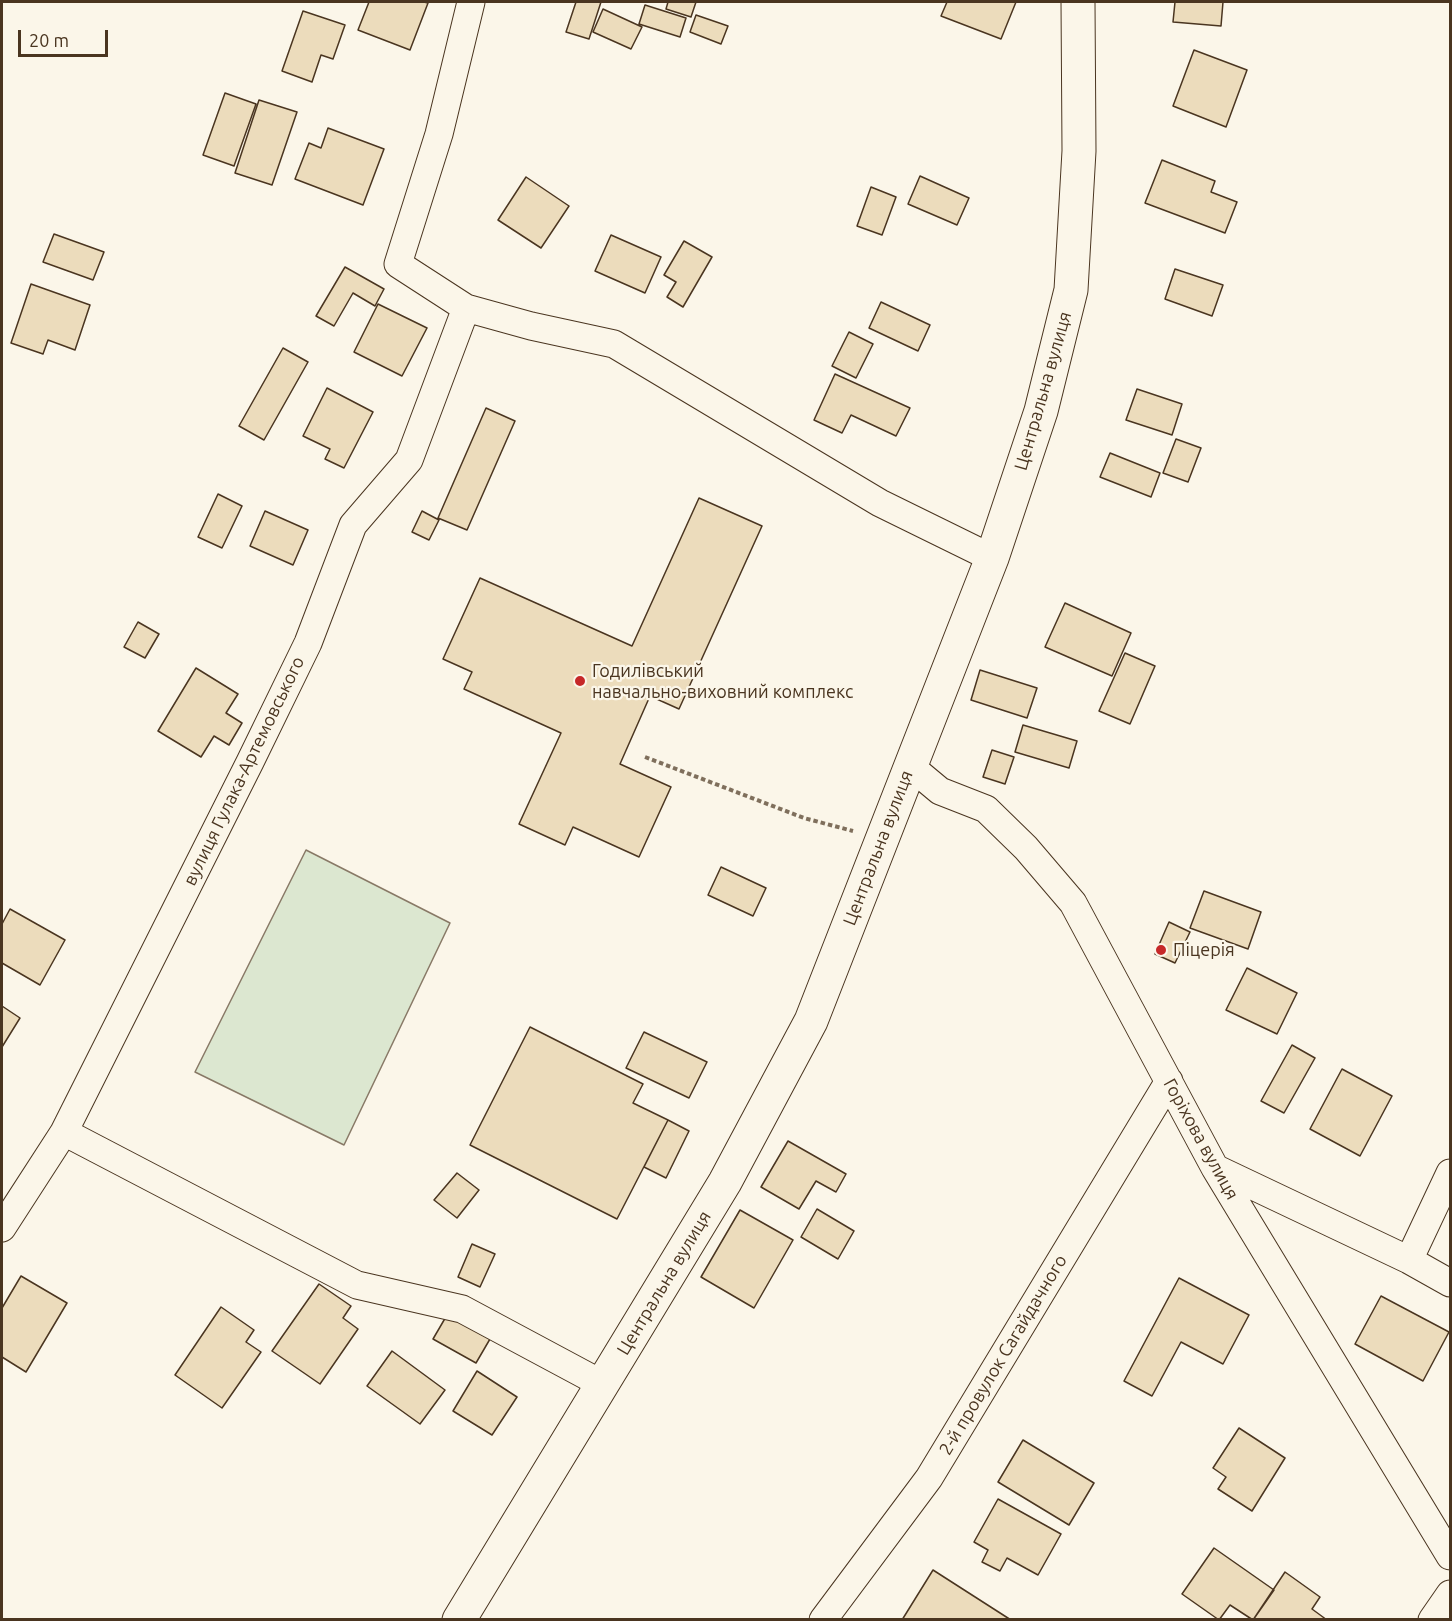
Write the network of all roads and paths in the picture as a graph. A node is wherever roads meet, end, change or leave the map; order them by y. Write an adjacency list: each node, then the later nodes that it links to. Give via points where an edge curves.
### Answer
1 (471, 2): 3 (street, via 439,134 398,264)
2 (1078, 2): 4 (main road, Центральна вулиця, via 1079,151 1071,290 1041,411)
3 (466, 308): 4 (street, via 614,344 880,503); 9 (street, вулиця Гулака-Артемовського, via 409,460 352,525 308,643)
4 (992, 558): 6 (main road, Центральна вулиця)
5 (645, 757): 7 (path, via 804,818)
6 (910, 766): 7 (main road, Центральна вулиця); 8 (street, Горіхова вулиця, via 940,791 986,809 1073,903)
7 (883, 839): 15 (main road, Центральна вулиця, via 811,1021 725,1182)
8 (1169, 1081): 10 (street, Горіхова вулиця); 19 (street, 2-й провулок Сагайдачного, via 929,1478)
9 (64, 1132): 12 (street, вулиця Гулака-Артемовського); 15 (street, via 357,1285 462,1309)
10 (1215, 1168): 13 (street); 16 (street, Горіхова вулиця)
11 (1450, 1173): 13 (street)
12 (2, 1228)
13 (1409, 1260): 14 (street)
14 (1450, 1283)
15 (602, 1384): 18 (main road, Центральна вулиця)
16 (1450, 1556)
17 (1450, 1594): 20 (street)
18 (459, 1620)
19 (823, 1620)
20 (1432, 1620)

